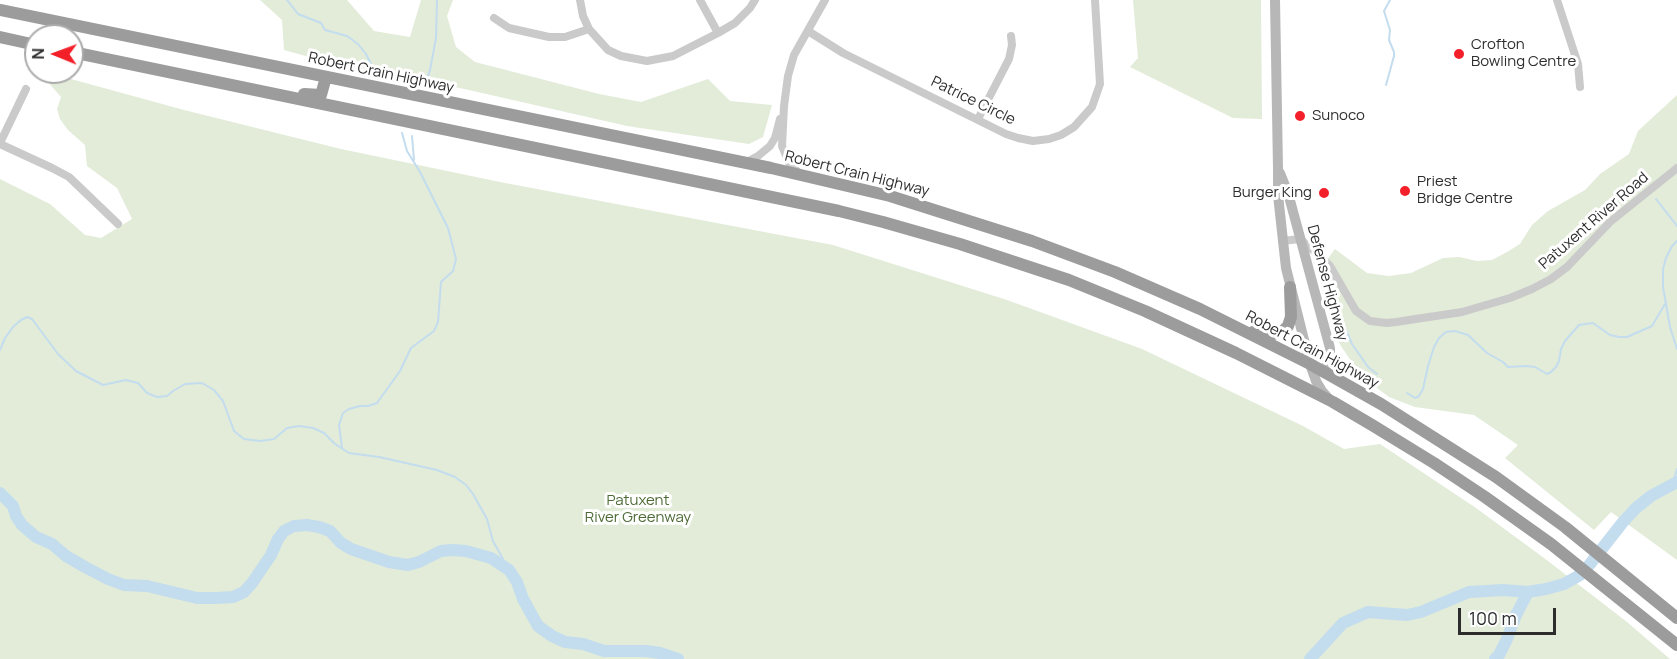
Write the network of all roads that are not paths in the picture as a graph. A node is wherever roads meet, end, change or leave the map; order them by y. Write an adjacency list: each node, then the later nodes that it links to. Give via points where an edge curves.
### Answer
1 (580, 0): 10 (street)
2 (700, 0): 12 (street)
3 (755, 0): 12 (street, via 743,16)
4 (825, 0): 11 (street)
5 (1095, 0): 22 (street, Patrice Circle, via 1100,84 1084,117 1061,135 1033,141 1006,134)
6 (1275, 0): 25 (main road, Defense Highway)
7 (1557, 0): 18 (street, via 1578,64)
8 (0, 10): 17 (highway, Robert Crain Highway)
9 (494, 18): 10 (street, via 509,28 549,37 565,37)
10 (589, 29): 12 (street, via 608,50 621,57 647,61 673,56)
11 (808, 31): 21 (street, via 794,55); 22 (street, Patrice Circle, via 843,53)
12 (718, 33)
13 (1011, 36): 22 (street, via 1009,59)
14 (0, 37): 15 (highway)
15 (24, 42)
16 (84, 54): 20 (highway)
17 (326, 77): 20 (highway, via 323,93 318,96); 24 (highway, Robert Crain Highway)
18 (1580, 87)
19 (26, 89): 23 (street)
20 (255, 90): 35 (highway, via 904,227 1024,264 1107,295)
21 (784, 106): 24 (street, via 770,146); 27 (street, via 782,146 789,162)
22 (978, 120)
23 (0, 144): 28 (street, via 69,177)
24 (744, 163): 27 (highway, Robert Crain Highway)
25 (1278, 168): 29 (main road, Defense Highway); 30 (main road, Defense Highway)
26 (1677, 168): 29 (street, Patuxent River Road, via 1610,222 1551,279 1510,298 1462,312 1387,323 1370,321 1356,311 1330,266)
27 (802, 175): 32 (highway, Robert Crain Highway, via 922,206 1032,241 1134,280)
28 (118, 224)
29 (1300, 239): 30 (street); 34 (main road, Defense Highway, via 1330,348)
30 (1282, 241): 31 (main road, Defense Highway)
31 (1290, 288): 32 (highway, via 1290,323 1284,330 1275,334); 33 (main road, Defense Highway)
32 (1247, 331): 33 (highway, Robert Crain Highway)
33 (1310, 364): 34 (highway, Robert Crain Highway)
34 (1320, 376): 35 (highway, via 1308,384); 36 (main road, via 1322,392); 37 (highway, Robert Crain Highway, via 1382,404 1496,477)
35 (1298, 384): 36 (highway)
36 (1333, 402): 38 (highway, via 1485,497 1551,544)
37 (1677, 618)
38 (1677, 645)

